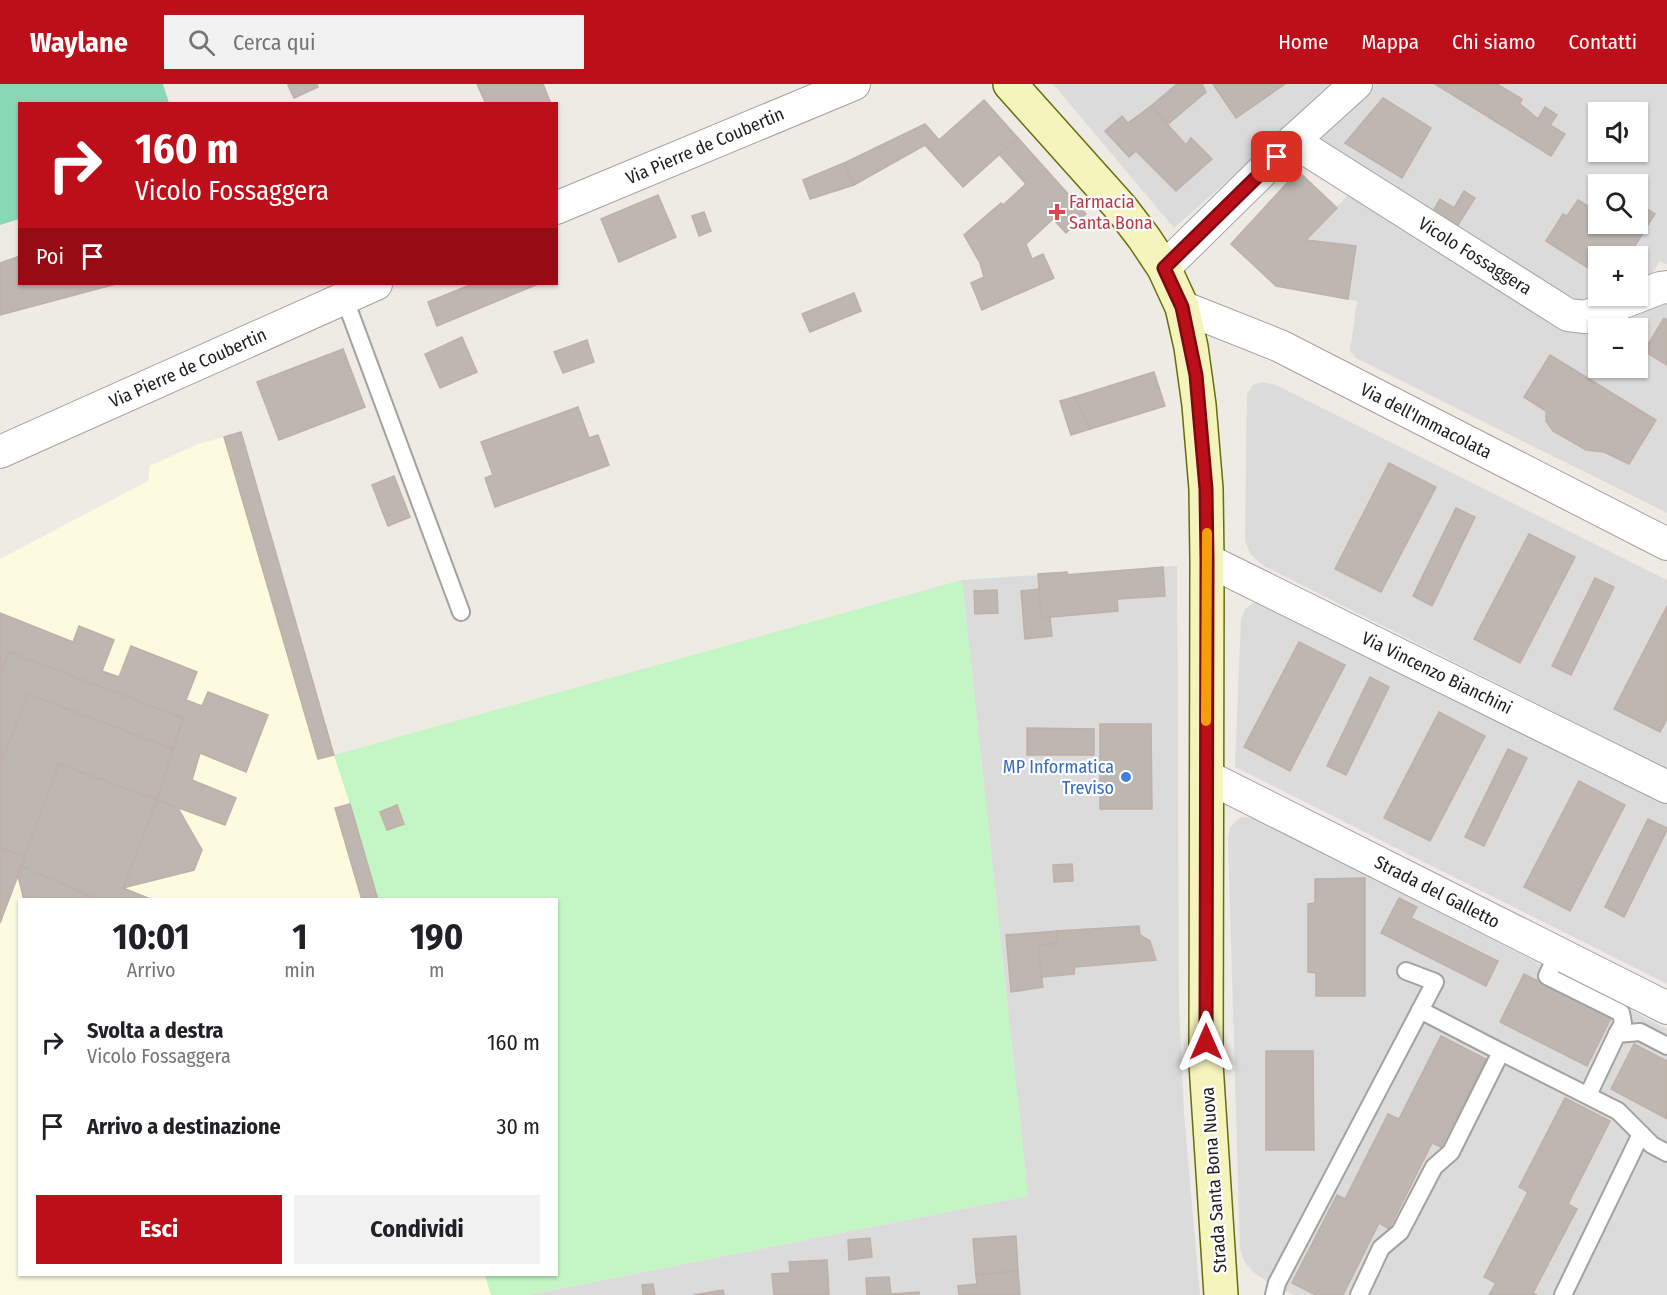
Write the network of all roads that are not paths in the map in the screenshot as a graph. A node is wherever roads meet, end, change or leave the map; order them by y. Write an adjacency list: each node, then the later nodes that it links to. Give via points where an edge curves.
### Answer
1 (854, 84): 5 (street, Via Pierre de Coubertin)
2 (1010, 84): 6 (street, Strada Santa Bona Nuova, via 1120,208)
3 (1356, 84): 4 (street)
4 (1293, 141): 6 (street); 8 (street, Vicolo Fossaggera, via 1568,315 1585,317)
5 (558, 207)
6 (1164, 268): 10 (street, Strada Santa Bona Nuova)
7 (374, 285): 9 (street, Via Pierre de Coubertin)
8 (1667, 287)
9 (344, 297): 11 (street, Via Pierre de Coubertin); 14 (lane)
10 (1182, 307): 12 (street, Via dell'Immacolata, via 1280,346); 13 (street, Strada Santa Bona Nuova, via 1199,405)
11 (0, 452)
12 (1667, 544)
13 (1207, 560): 15 (street, Strada Santa Bona Nuova); 16 (street, Via Vincenzo Bianchini)
14 (461, 612)
15 (1206, 776): 18 (street, Strada del Galletto, via 1558,953); 27 (street, Strada Santa Bona Nuova, via 1206,1065)
16 (1667, 787)
17 (1406, 971): 20 (lane, via 1435,982)
18 (1602, 990): 19 (street, Strada del Galletto); 21 (lane, via 1621,1013 1623,1023)
19 (1667, 1008)
20 (1420, 1010): 23 (lane); 28 (lane)
21 (1617, 1035): 22 (lane, via 1640,1032); 24 (lane)
22 (1667, 1046)
23 (1501, 1052): 24 (lane); 29 (lane, via 1451,1152 1434,1167 1400,1232 1381,1248)
24 (1588, 1095): 25 (lane, via 1618,1111)
25 (1641, 1134): 26 (lane); 30 (lane)
26 (1667, 1153)
27 (1221, 1295)
28 (1274, 1295)
29 (1359, 1295)
30 (1563, 1295)

